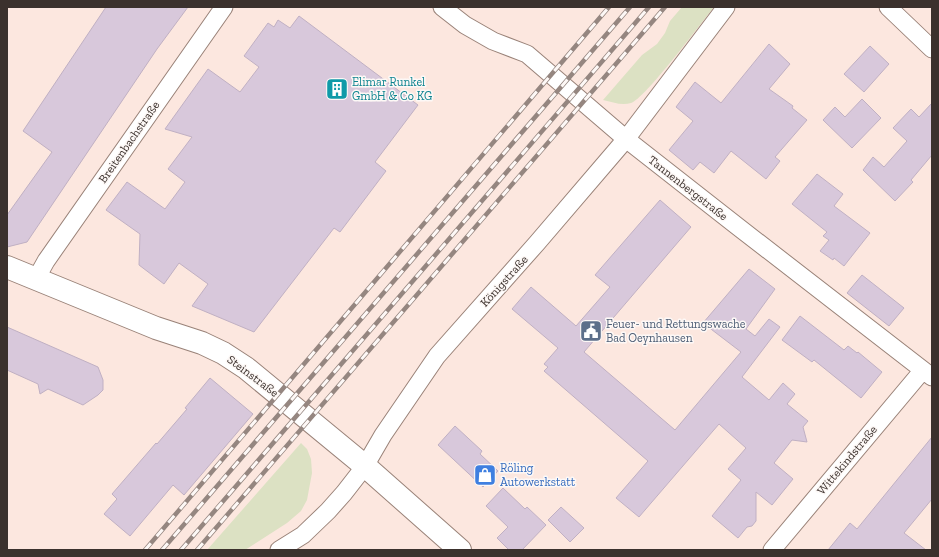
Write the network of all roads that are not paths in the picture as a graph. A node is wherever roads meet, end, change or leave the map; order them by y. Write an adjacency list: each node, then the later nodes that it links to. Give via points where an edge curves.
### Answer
1 (224, 7): 8 (street, Breitenbachstraße, via 46,261)
2 (442, 7): 6 (street, Tannenbergstraße, via 465,26 493,41 527,54)
3 (726, 7): 6 (street, Königstraße)
4 (888, 7): 5 (street)
5 (932, 49)
6 (626, 139): 9 (street, Tannenbergstraße); 10 (street, Königstraße, via 437,356)
7 (8, 269): 8 (main road, Steinstraße)
8 (36, 279): 10 (main road, Steinstraße, via 224,353 246,368)
9 (927, 374): 13 (street, Wittekindstraße)
10 (365, 466): 11 (street, Königstraße, via 328,511 303,535); 12 (main road, Steinstraße)
11 (279, 550)
12 (460, 550)
13 (772, 550)

